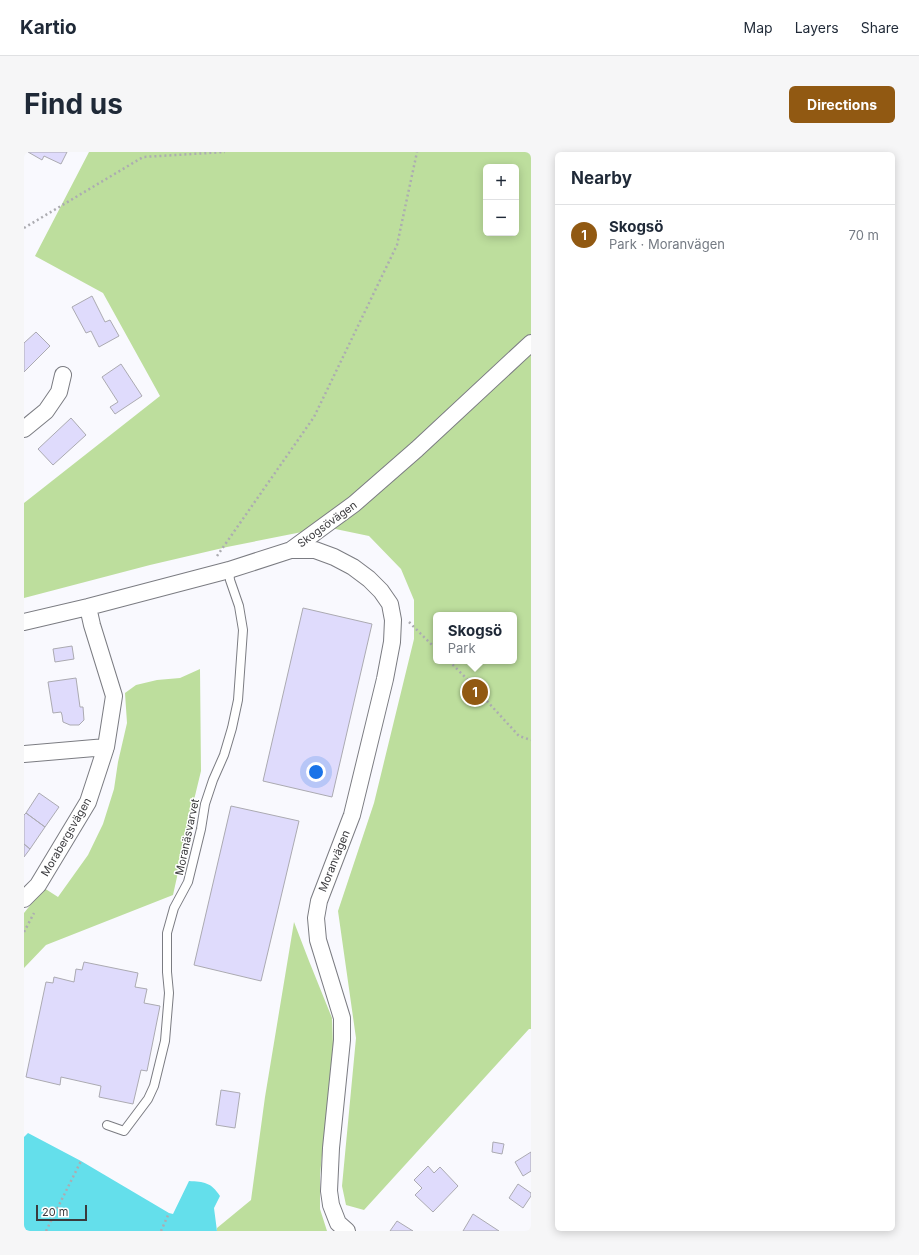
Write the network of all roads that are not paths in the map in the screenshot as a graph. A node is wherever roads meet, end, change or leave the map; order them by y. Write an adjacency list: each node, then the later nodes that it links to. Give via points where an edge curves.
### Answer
1 (531, 343): 4 (street, Skogsövägen, via 354,504)
2 (63, 374): 3 (street, via 59,392 46,411)
3 (24, 429)
4 (291, 550): 5 (street, Skogsövägen); 12 (street, Moranvägen, via 315,550 353,567 381,591 390,604 393,620 392,642 378,709 352,815 318,901 316,918 318,940 342,1018 329,1191 338,1223)
5 (230, 570): 6 (street, Skogsövägen); 11 (lane, Moranäsvarvet, via 230,580 239,606 243,630 238,700 224,755 204,804 201,829 188,882 174,908 167,933 169,993 165,1041 154,1086 148,1099 124,1131)
6 (88, 606): 7 (street, Skogsövägen); 8 (street, Morabergsvägen, via 114,696)
7 (24, 622)
8 (106, 747): 9 (street); 10 (street, Morabergsvägen, via 88,802 38,885)
9 (24, 754)
10 (24, 900)
11 (107, 1125)
12 (347, 1231)

